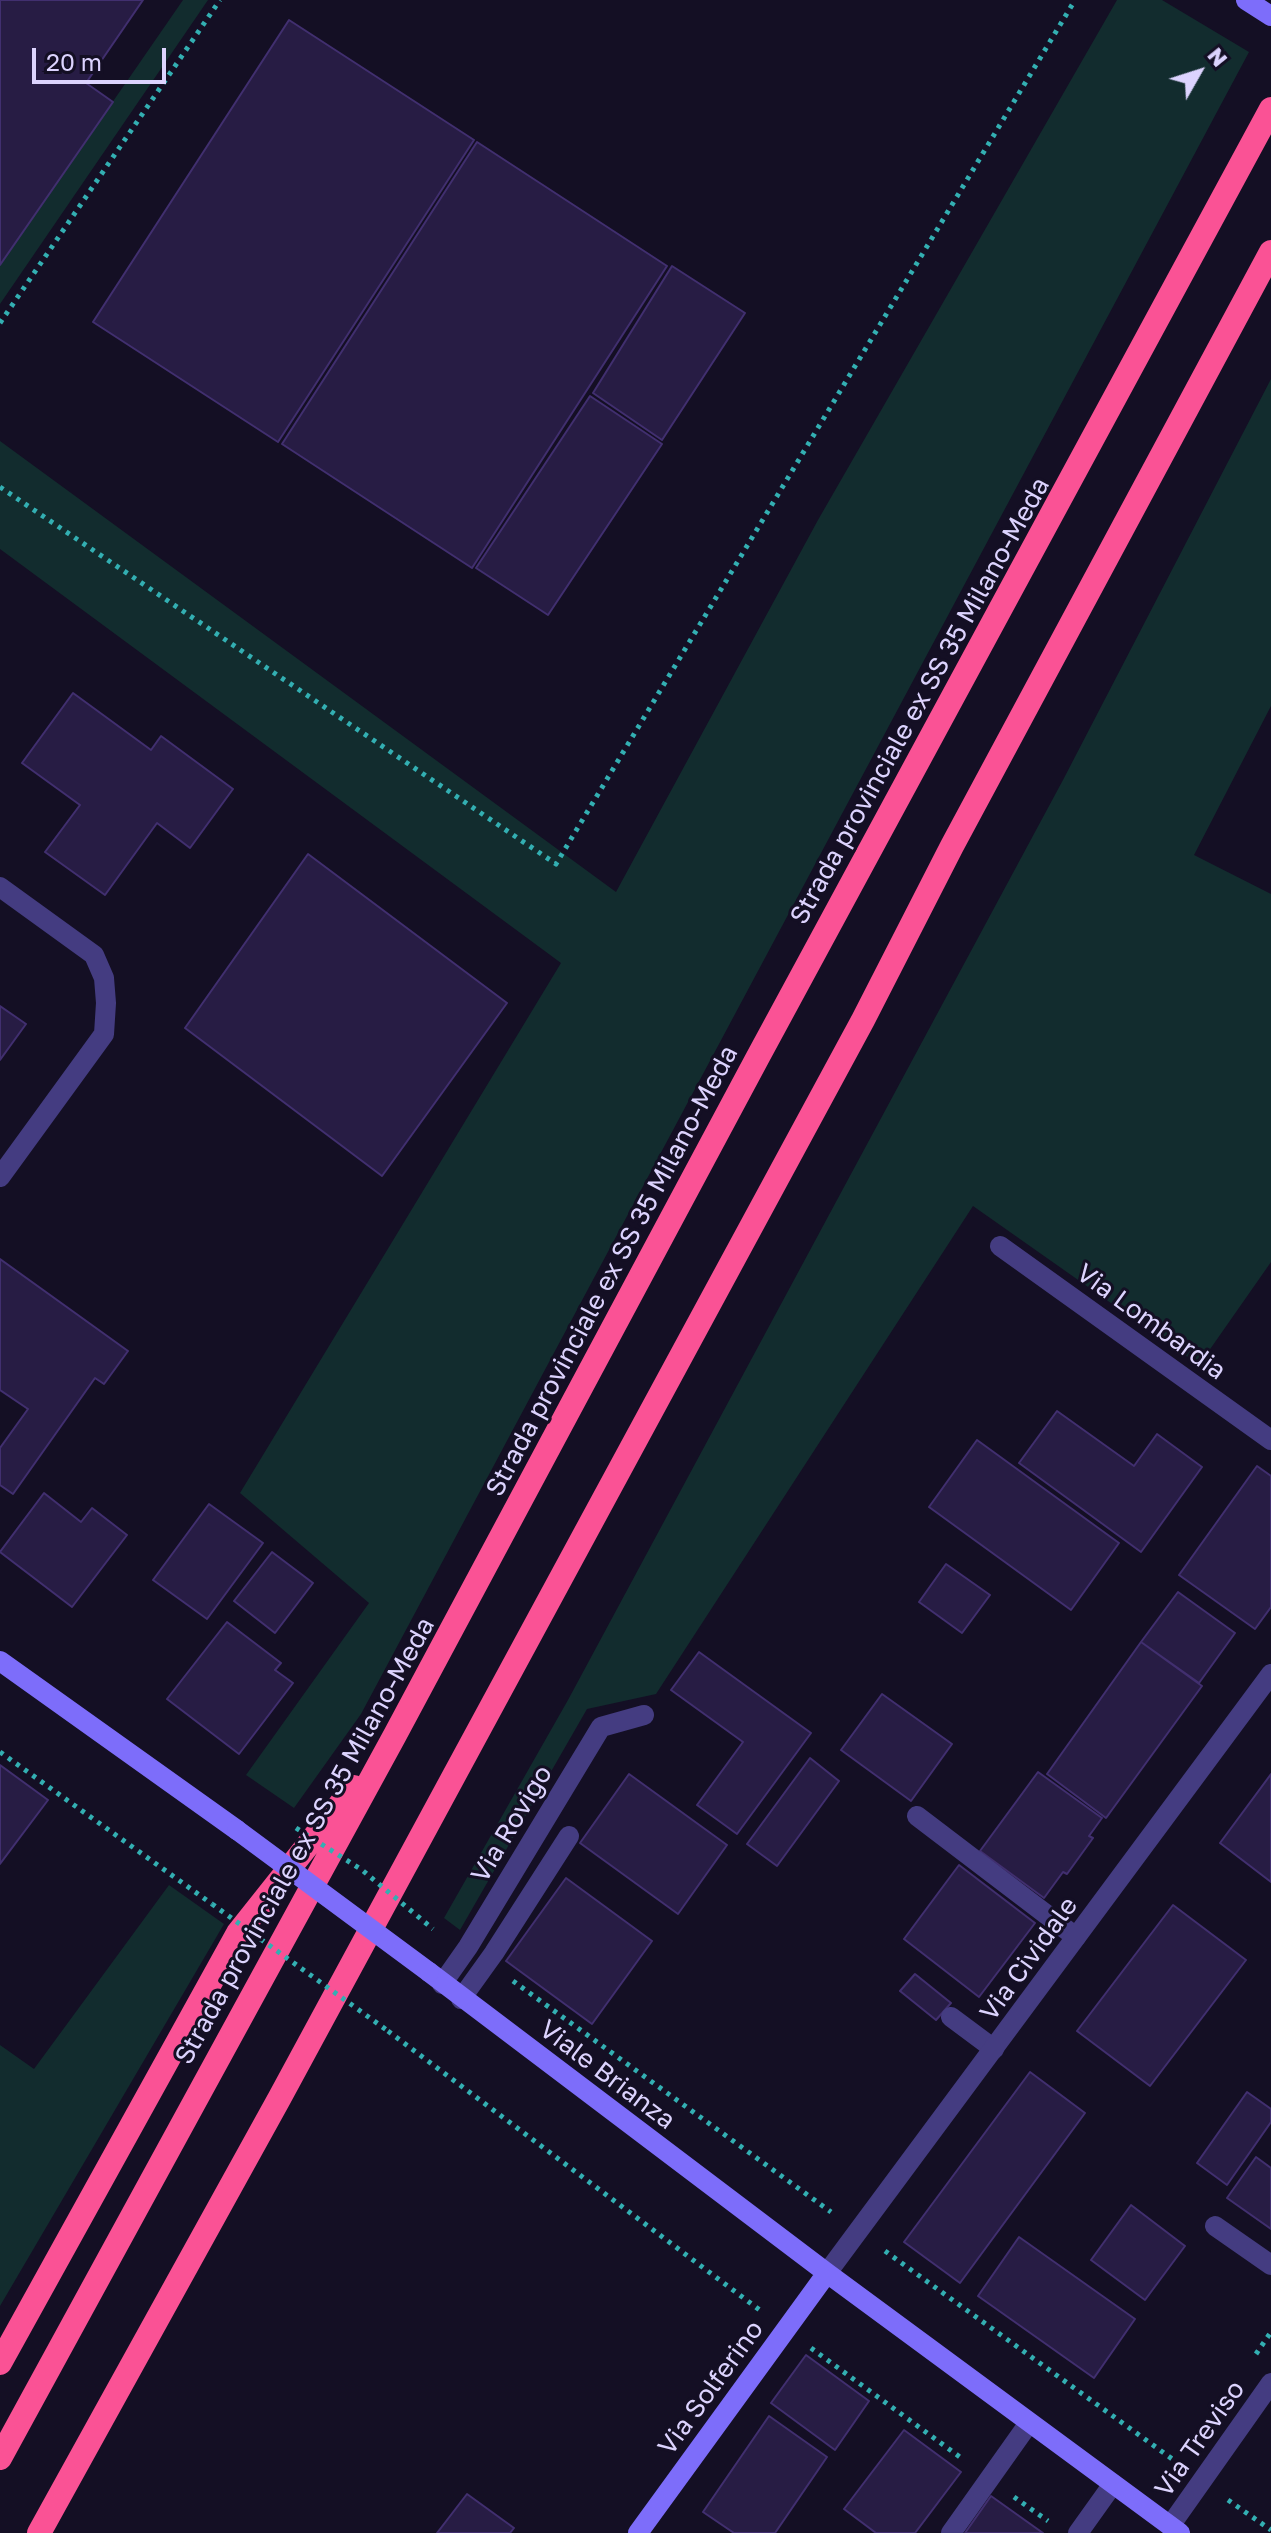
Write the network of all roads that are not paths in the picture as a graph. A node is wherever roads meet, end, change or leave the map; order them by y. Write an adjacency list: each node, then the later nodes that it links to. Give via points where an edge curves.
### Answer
1 (1246, 0): 2 (street)
2 (1271, 16)
3 (1271, 109): 12 (highway, Strada provinciale ex SS 35 Milano-Meda)
4 (1271, 252): 29 (highway, via 847,1048)
5 (0, 887): 6 (street, via 94,955 104,978 106,1003 104,1034)
6 (0, 1177)
7 (1000, 1246): 8 (street, Via Lombardia)
8 (1271, 1440)
9 (0, 1661): 16 (street, Viale Brianza, bridge)
10 (1271, 1674): 15 (street, Via Cividale)
11 (644, 1715): 16 (street, Via Rovigo, via 601,1727 468,1947)
12 (395, 1735): 23 (highway, via 238,1933); 26 (highway, Strada provinciale ex SS 35 Milano-Meda)
13 (917, 1816): 15 (street)
14 (569, 1836): 17 (street)
15 (1076, 1937): 19 (street, Via Cividale)
16 (435, 1978): 17 (street, Viale Brianza)
17 (461, 1999): 22 (street, Viale Brianza)
18 (951, 2017): 19 (street)
19 (994, 2049): 22 (street, Via Cividale)
20 (1215, 2226): 21 (street)
21 (1271, 2265)
22 (827, 2273): 25 (street, Viale Brianza); 30 (street, Via Solferino)
23 (0, 2363)
24 (1271, 2383): 28 (street, Via Treviso)
25 (1029, 2423): 27 (street, Viale Brianza); 31 (street)
26 (0, 2458)
27 (1113, 2484): 28 (street, Viale Brianza); 32 (street)
28 (1175, 2530)
29 (39, 2533)
30 (638, 2533)
31 (951, 2533)
32 (1078, 2533)

